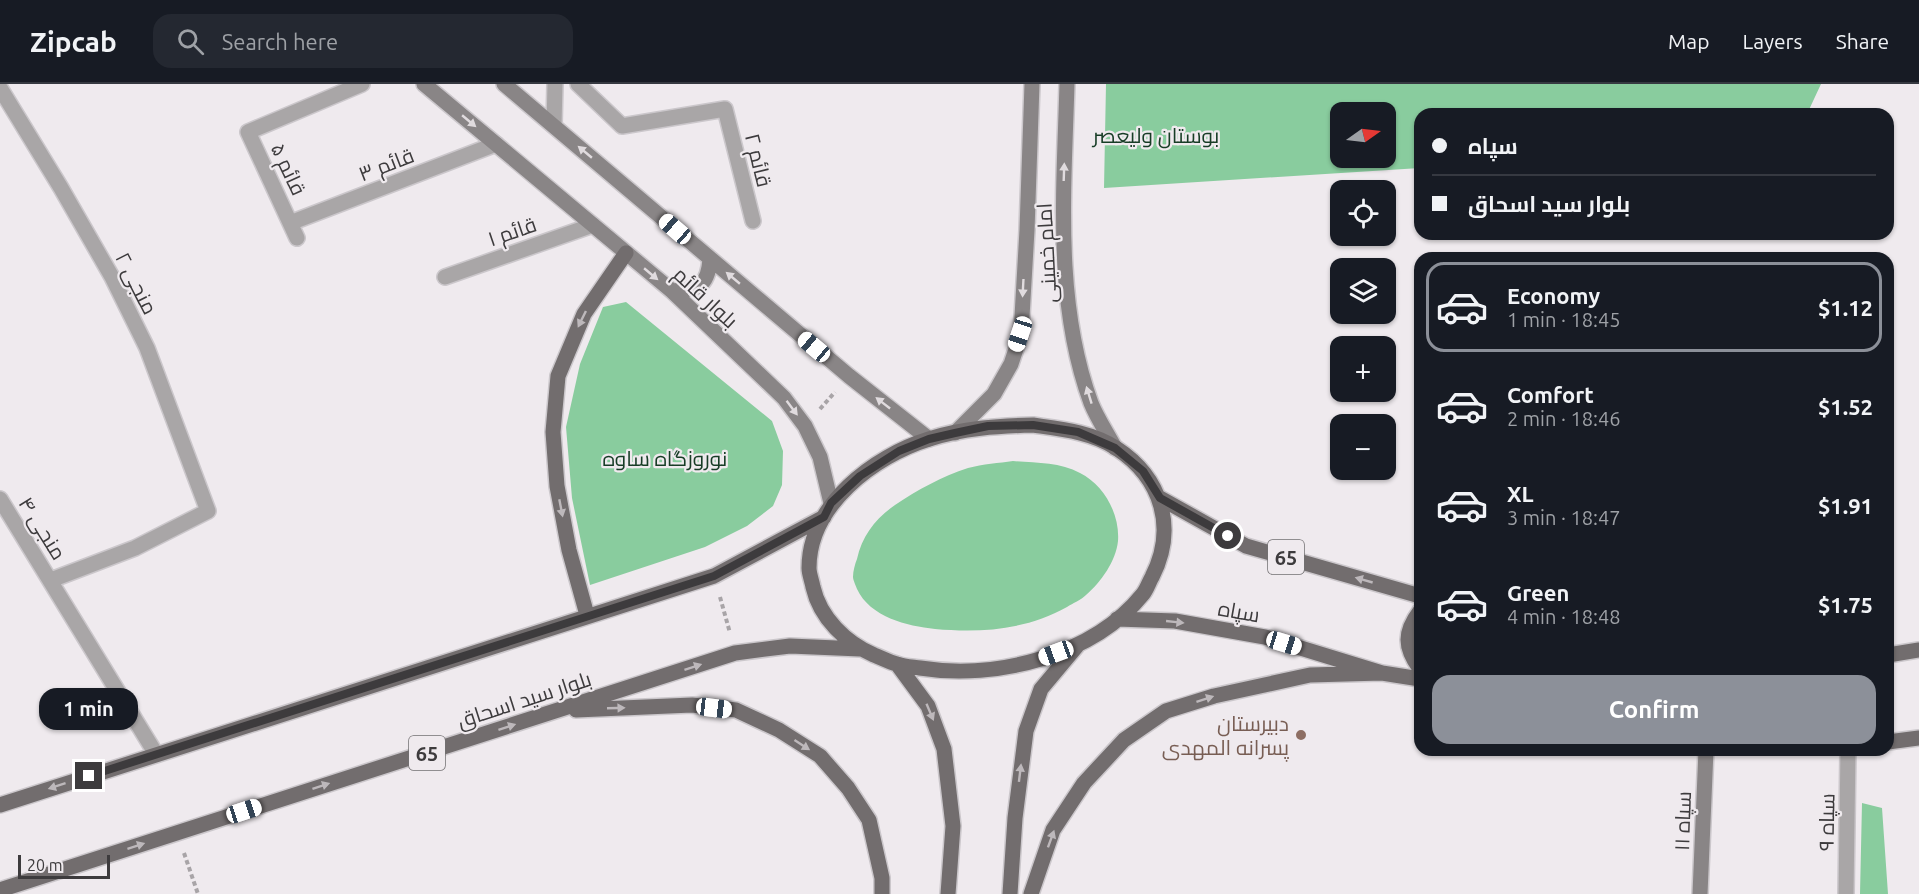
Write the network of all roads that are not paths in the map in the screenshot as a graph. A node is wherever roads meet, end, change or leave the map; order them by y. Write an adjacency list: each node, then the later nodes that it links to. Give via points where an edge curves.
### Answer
1 (362, 84): 12 (street, قائم ۵, via 248,132)
2 (424, 84): 10 (street, بلوار قائم, one-way to 10)
3 (504, 84): 9 (street, بلوار قائم)
4 (555, 84): 9 (street)
5 (578, 84): 11 (street, قائم ۲, via 622,126 725,109)
6 (1032, 84): 19 (street, امام خمینی, one-way to 19, via 1020,334 1011,364 994,394)
7 (1067, 84): 21 (street, امام خمینی, one-way to 7, via 1092,405 1074,344 1062,230)
8 (0, 88): 25 (street, منجی ۲, via 95,248 137,328 208,511 135,548)
9 (554, 125): 16 (street, بلوار قائم, one-way to 9)
10 (496, 144): 12 (street, قائم ۳); 13 (street, بلوار قائم)
11 (753, 221)
12 (290, 223): 14 (street, قائم ۵)
13 (593, 225): 15 (street, بلوار قائم); 17 (street, قائم ۱)
14 (297, 238)
15 (626, 253): 18 (street, بلوار قائم, one-way to 18); 27 (main road, one-way to 27, via 584,314 558,376 553,432 556,486)
16 (710, 259): 18 (street, via 704,282 692,290); 20 (street, بلوار قائم, one-way to 16)
17 (445, 277)
18 (672, 291): 24 (street, بلوار قائم, one-way to 24, via 784,398 805,426 820,457)
19 (955, 433): 20 (main road, 65); 21 (main road, 65, via 988,426 1033,425 1078,432)
20 (929, 439): 24 (main road, 65, via 899,451 860,476)
21 (1115, 448): 22 (main road, 65, via 1143,471)
22 (1160, 498): 26 (main road, 65, one-way to 22, via 1246,546); 29 (main road, 65, via 1166,529 1161,560 1144,593)
23 (0, 499): 25 (street, منجی ۴)
24 (827, 510): 27 (main road, 65, via 714,576); 31 (main road, 65, via 814,536 809,568 816,599 832,625)
25 (51, 580): 41 (street, منجی ۴)
26 (1414, 594)
27 (587, 615): 41 (main road, 65)
28 (1414, 619): 34 (main road, via 1408,641)
29 (1117, 620): 30 (main road, 65); 36 (main road, سپاه, one-way to 36, via 1175,621 1265,637)
30 (1077, 646): 35 (main road, 65, via 1035,661 988,670 943,671); 48 (main road, one-way to 30, via 1026,731 1041,688)
31 (860, 649): 35 (main road, 65); 38 (main road, بلوار سید اسحاق / 65, one-way to 31, via 735,653 790,646)
32 (1919, 651): 33 (main road)
33 (1894, 654)
34 (1414, 660)
35 (897, 664): 47 (main road, one-way to 47, via 928,706 944,749 952,826)
36 (1382, 673): 37 (main road, سپاه); 49 (main road, one-way to 36, via 1053,830 1084,783 1124,740 1166,711 1310,675)
37 (1414, 678)
38 (558, 711): 45 (main road, بلوار سید اسحاق / 65, one-way to 38); 46 (main road, one-way to 46, via 692,705 736,710 779,730 820,756 869,820)
39 (1919, 738): 40 (main road)
40 (1894, 741)
41 (156, 754): 44 (main road, 65, one-way to 44)
42 (1706, 756): 50 (street, سپاه ۱۱)
43 (1848, 756): 51 (street, سپاه ۹)
44 (0, 805)
45 (0, 890)
46 (882, 894)
47 (948, 894)
48 (1010, 894)
49 (1031, 894)
50 (1700, 894)
51 (1846, 894)

